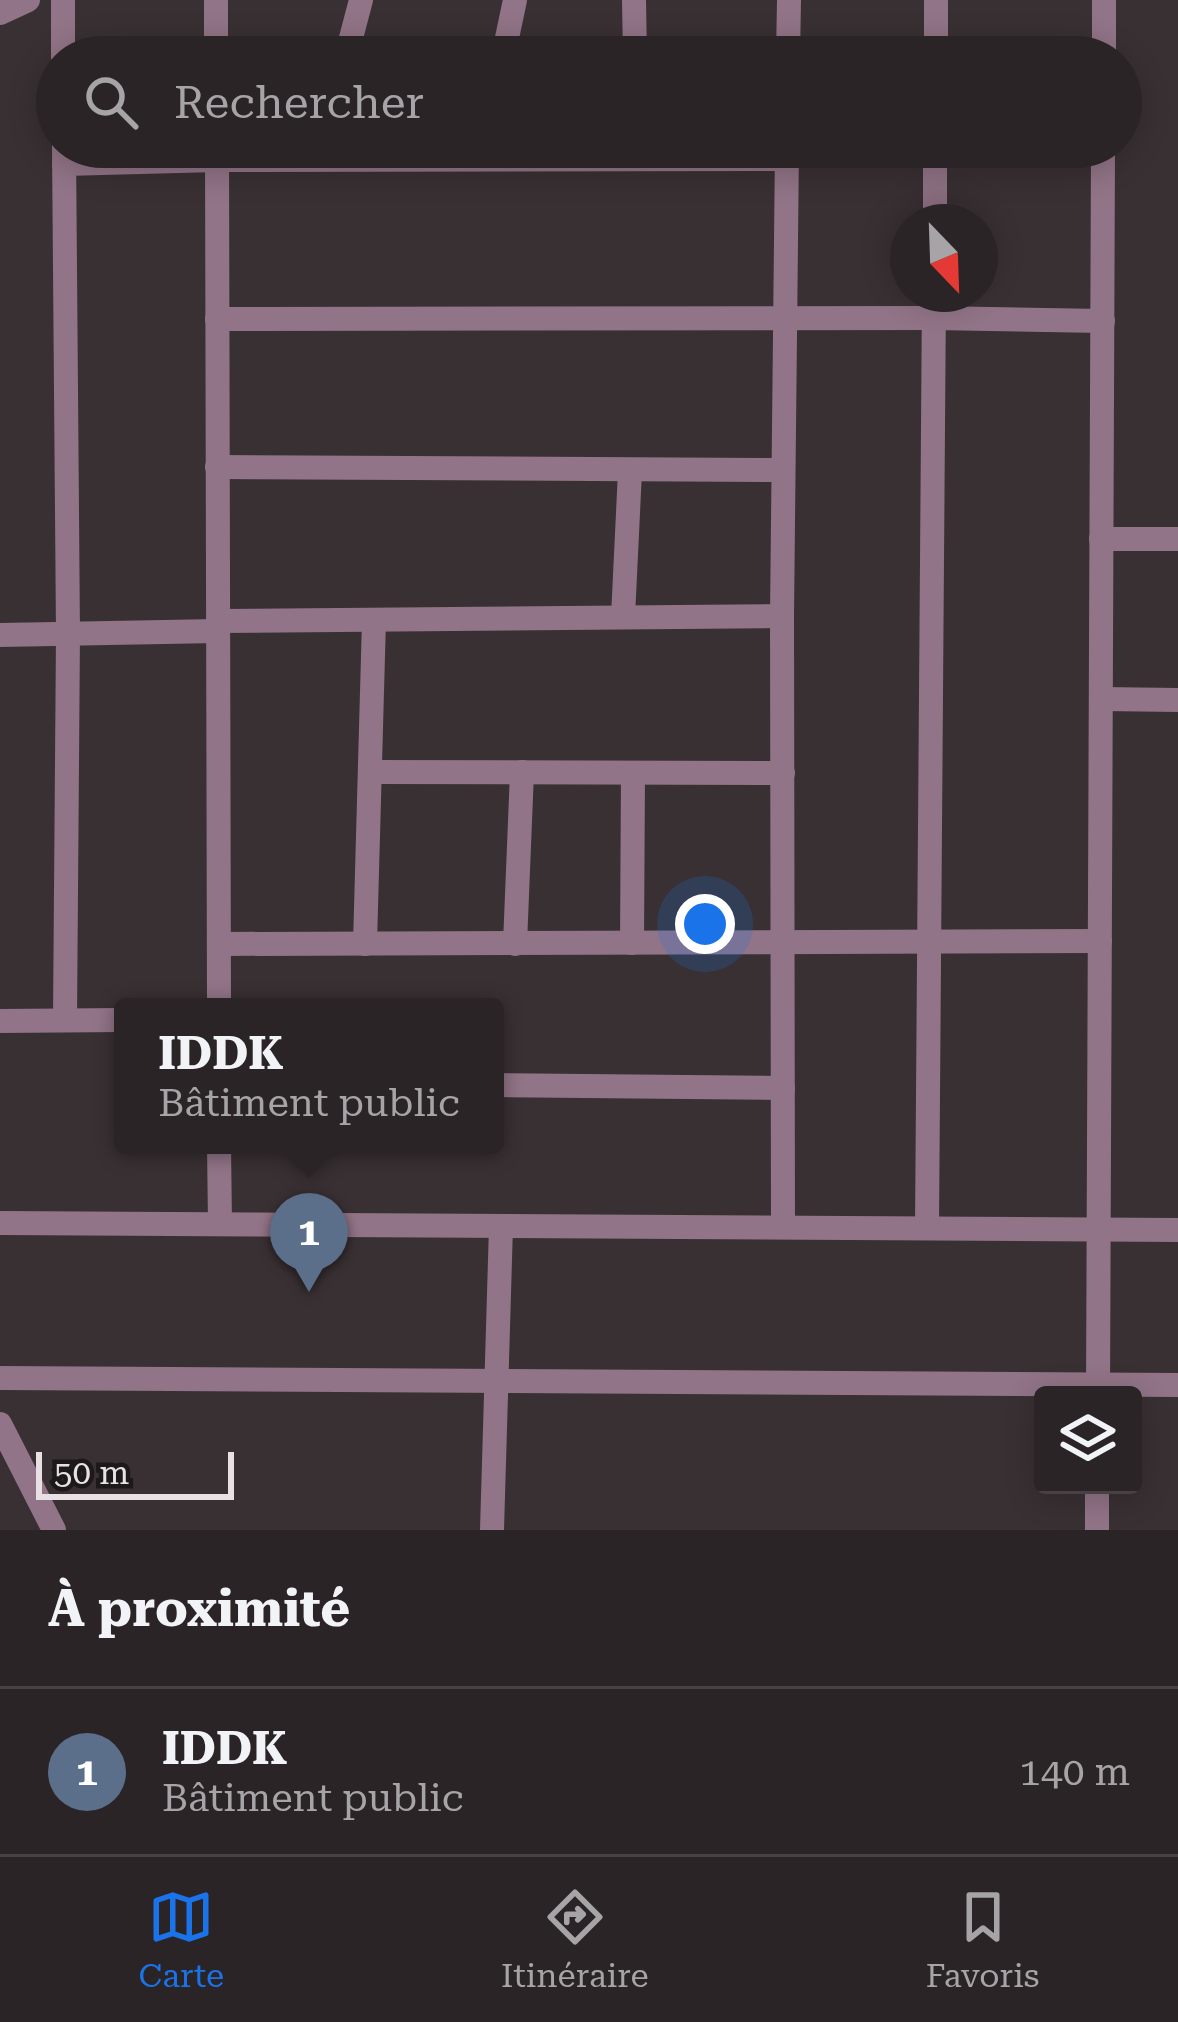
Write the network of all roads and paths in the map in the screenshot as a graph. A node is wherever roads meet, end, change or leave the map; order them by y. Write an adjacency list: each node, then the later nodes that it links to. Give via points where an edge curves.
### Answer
1 (28, 0): 10 (street)
2 (63, 0): 11 (street)
3 (216, 0): 12 (street)
4 (361, 0): 13 (street)
5 (515, 0): 14 (street)
6 (634, 0): 15 (street)
7 (789, 0): 16 (street)
8 (936, 0): 17 (street)
9 (1104, 0): 18 (street)
10 (0, 14)
11 (63, 36)
12 (217, 36)
13 (352, 36)
14 (507, 36)
15 (635, 36)
16 (788, 36)
17 (935, 36)
18 (1104, 36)
19 (64, 168): 40 (street)
20 (217, 168): 28 (street)
21 (787, 168): 29 (street)
22 (935, 168): 24 (street)
23 (1103, 168): 30 (street)
24 (935, 204)
25 (890, 310): 29 (street)
26 (934, 312): 48 (street)
27 (998, 312): 30 (street)
28 (217, 319): 29 (street); 31 (street)
29 (784, 319): 32 (street)
30 (1102, 321): 34 (street)
31 (217, 467): 33 (street); 39 (street)
32 (783, 470): 33 (street); 36 (street)
33 (630, 471): 37 (street)
34 (1101, 539): 35 (street); 42 (street)
35 (1178, 539)
36 (782, 616): 37 (street); 47 (street)
37 (623, 617): 38 (street)
38 (374, 620): 39 (street); 44 (street)
39 (218, 626): 40 (street); 52 (street)
40 (68, 634): 41 (street); 56 (street)
41 (0, 635)
42 (1101, 699): 43 (street); 49 (street)
43 (1178, 700)
44 (370, 772): 45 (street); 53 (street)
45 (522, 772): 46 (street); 54 (street)
46 (633, 773): 47 (street); 51 (street)
47 (783, 773): 50 (street)
48 (928, 941): 49 (street); 50 (street); 66 (street)
49 (1100, 941): 67 (street)
50 (783, 942): 51 (street); 60 (street)
51 (632, 943): 54 (street)
52 (219, 944): 53 (street); 55 (street)
53 (365, 944): 54 (street)
54 (515, 944)
55 (219, 998)
56 (65, 1020): 57 (street); 58 (street)
57 (114, 1020)
58 (0, 1021)
59 (504, 1085): 60 (street)
60 (783, 1088): 65 (street)
61 (219, 1154): 63 (street)
62 (0, 1223): 63 (street)
63 (220, 1224): 64 (street)
64 (501, 1226): 65 (street); 70 (street)
65 (783, 1227): 66 (street)
66 (927, 1228): 67 (street)
67 (1098, 1229): 68 (street); 72 (street)
68 (1178, 1230)
69 (0, 1378): 70 (street)
70 (498, 1381): 74 (street); 80 (street)
71 (1178, 1384): 73 (street)
72 (1098, 1386)
73 (1142, 1387)
74 (1034, 1389)
75 (0, 1424): 76 (street)
76 (28, 1480): 77 (street); 79 (street)
77 (0, 1485)
78 (1097, 1494): 81 (street)
79 (54, 1530)
80 (492, 1530)
81 (1097, 1530)

